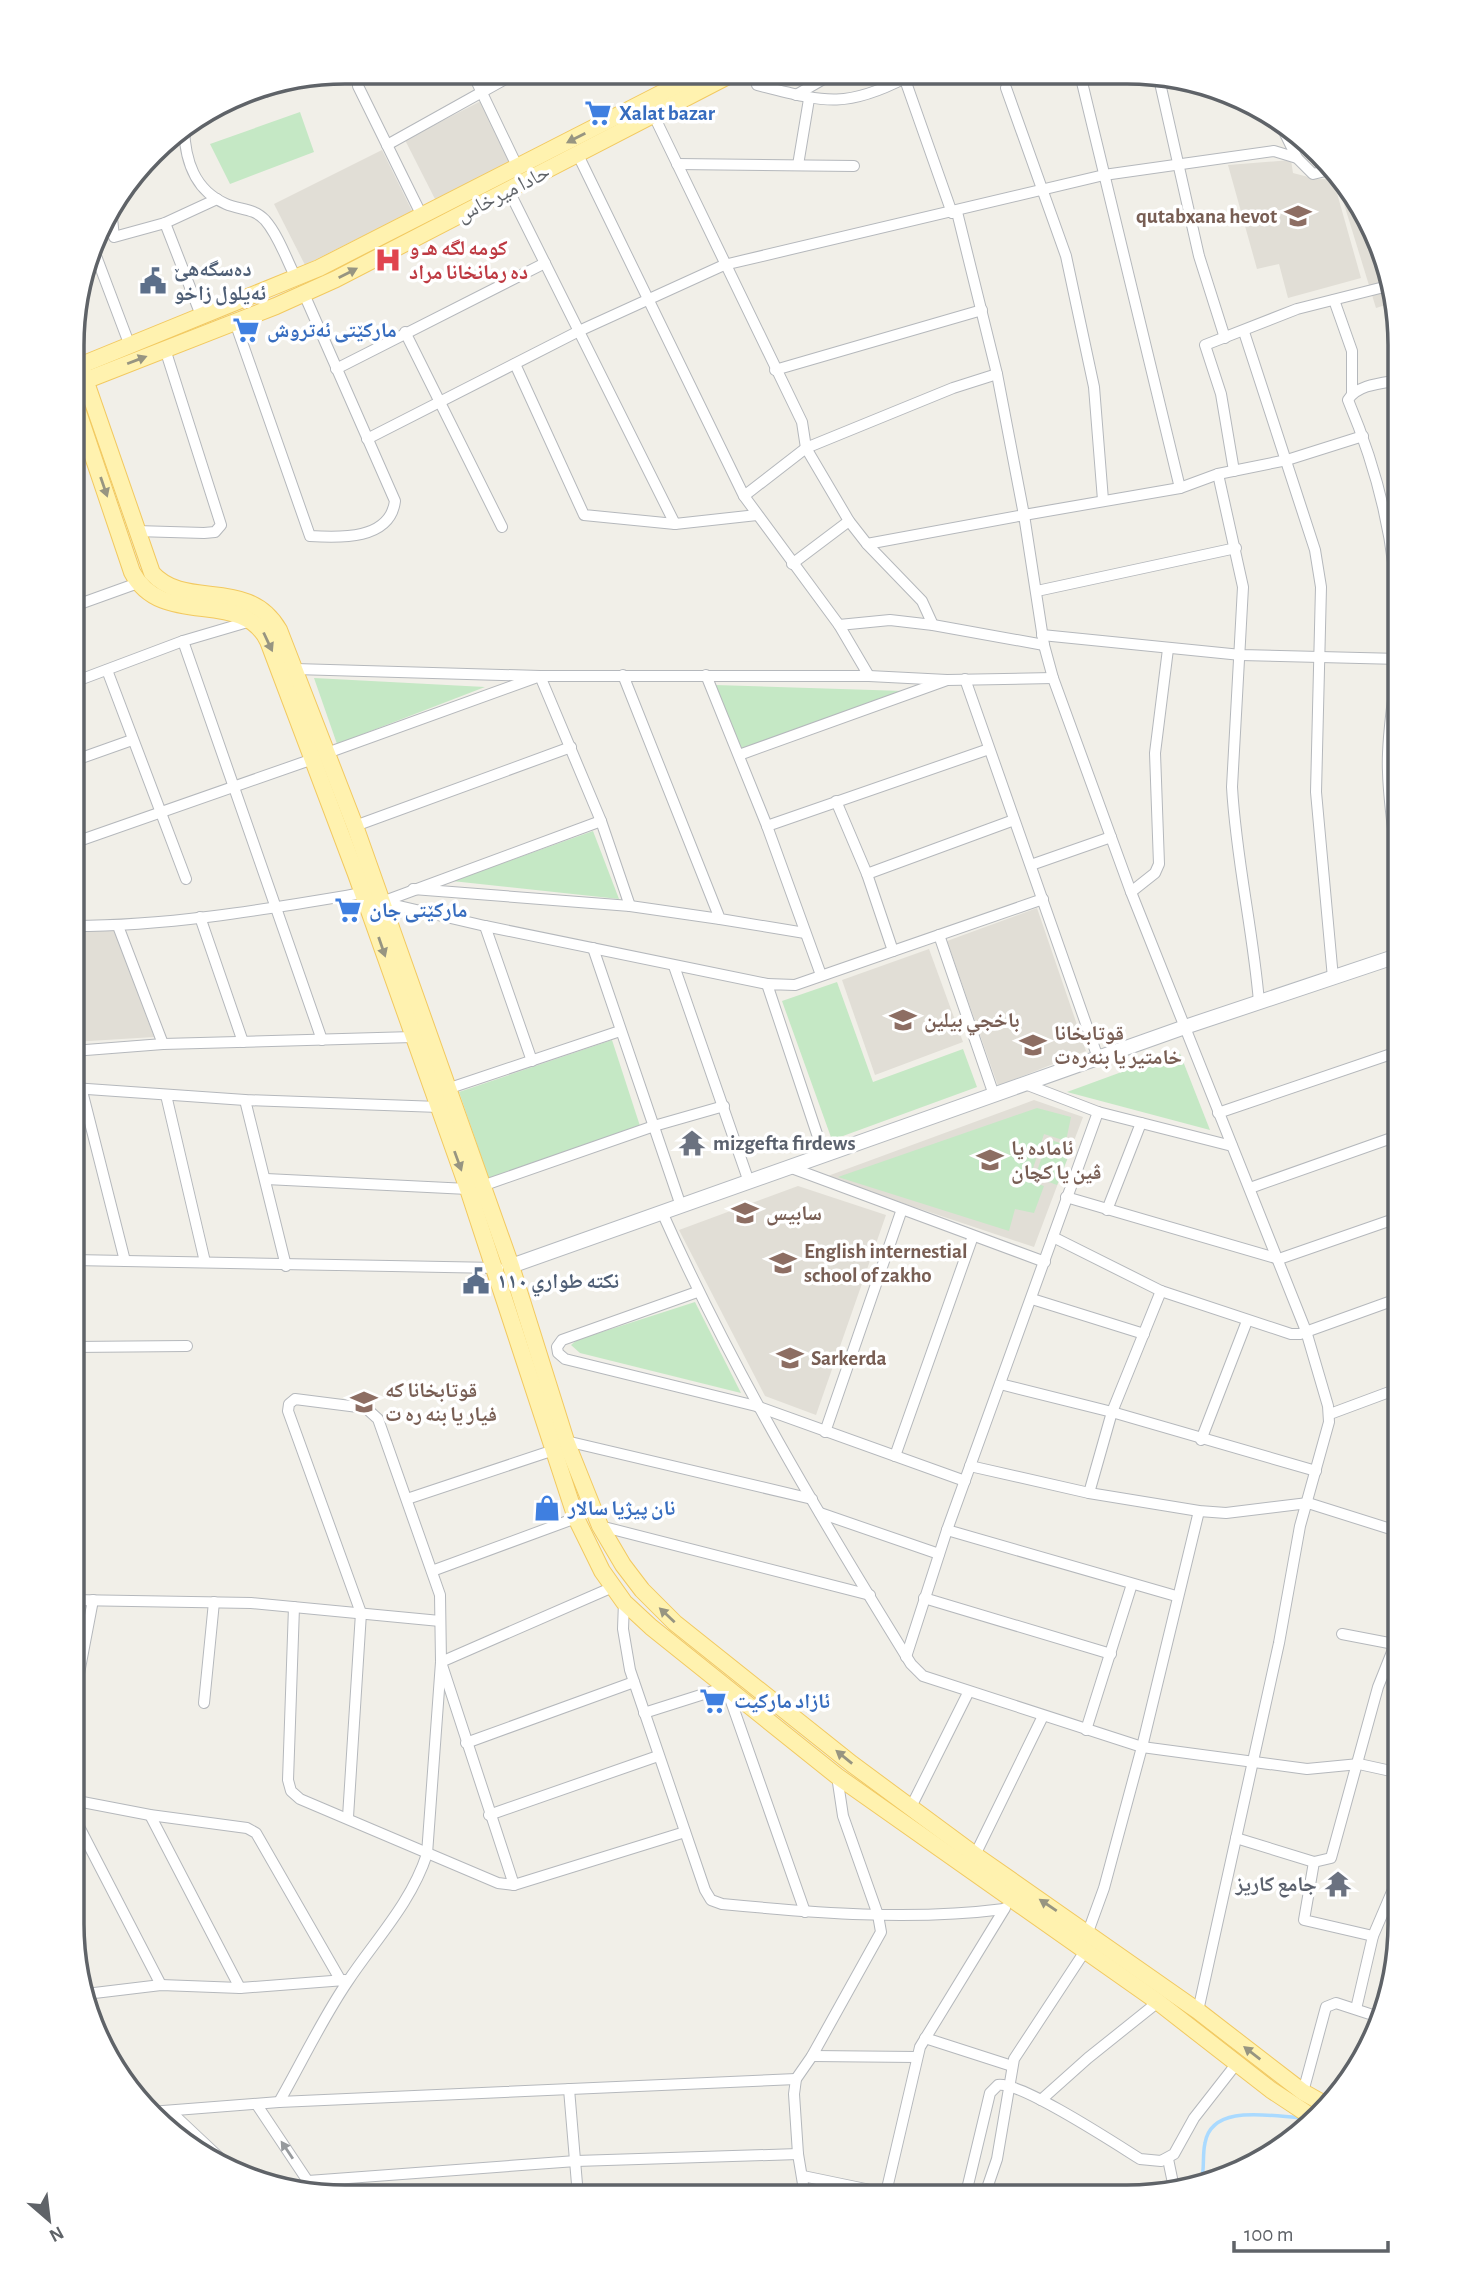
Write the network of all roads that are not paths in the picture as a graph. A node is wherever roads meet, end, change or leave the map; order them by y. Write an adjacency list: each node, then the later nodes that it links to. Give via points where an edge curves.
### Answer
1 (358, 84): 19 (street)
2 (477, 84): 13 (street)
3 (499, 84): 13 (street)
4 (680, 84): 26 (main road, one-way to 26)
5 (714, 84): 16 (main road, حادا ميرخاس)
6 (815, 84): 14 (street)
7 (887, 84): 15 (street, via 856,99)
8 (907, 84): 32 (street)
9 (1082, 84): 28 (street)
10 (757, 85): 14 (street)
11 (1161, 86): 24 (street)
12 (1006, 88): 29 (street)
13 (481, 95): 19 (street); 26 (street)
14 (796, 95): 15 (street)
15 (809, 99): 23 (street)
16 (654, 116): 20 (main road, حادا ميرخاس); 22 (street)
17 (184, 140): 31 (street, via 192,172)
18 (1288, 140): 21 (street)
19 (387, 145): 33 (street)
20 (578, 155): 30 (main road, حادا ميرخاس); 42 (street)
21 (1297, 158): 24 (street, via 1275,151); 27 (street, via 1313,174)
22 (677, 164): 23 (street); 38 (street)
23 (798, 165): 25 (street)
24 (1179, 165): 28 (street); 50 (street, via 1199,257)
25 (854, 166)
26 (518, 168): 33 (main road)
27 (1322, 172)
28 (1104, 175): 29 (street); 70 (street)
29 (1042, 190): 32 (street); 72 (street, via 1066,256 1094,387)
30 (509, 191): 37 (street); 41 (main road, حادا ميرخاس, one-way to 30)
31 (217, 199): 34 (street); 39 (street, via 253,210 266,221)
32 (955, 213): 38 (street); 44 (street)
33 (422, 216): 39 (main road)
34 (165, 223): 35 (street, via 114,237); 45 (street)
35 (113, 226)
36 (98, 261): 51 (street)
37 (545, 263): 47 (street); 48 (street)
38 (724, 265): 42 (street); 55 (street)
39 (296, 278): 45 (main road)
40 (1382, 288): 43 (street)
41 (304, 294): 46 (main road, حادا ميرخاس); 54 (street)
42 (649, 298): 47 (street); 71 (street)
43 (1334, 300): 49 (street, via 1297,309); 61 (street, via 1352,351)
44 (982, 310): 55 (street); 58 (street)
45 (202, 318): 51 (main road)
46 (235, 322): 52 (main road, حادا ميرخاس); 65 (street, via 310,537 364,534 383,524 394,509 392,490)
47 (579, 331): 53 (street); 77 (street)
48 (405, 332): 54 (street); 62 (street)
49 (1244, 332): 50 (street); 67 (street)
50 (1225, 338): 68 (street, via 1205,345 1205,349 1221,394)
51 (130, 346): 56 (main road)
52 (165, 349): 57 (main road, حادا ميرخاس, one-way to 52); 79 (street, via 221,524 215,533)
53 (515, 364): 62 (street); 77 (street, via 584,515)
54 (337, 369): 65 (street)
55 (775, 370): 66 (street, via 802,422)
56 (84, 372)
57 (84, 373)
58 (998, 374): 66 (street); 74 (street)
59 (1388, 383): 61 (street)
60 (84, 391): 79 (main road)
61 (1352, 393): 64 (street, via 1348,400)
62 (440, 401): 65 (street); 78 (street)
63 (84, 429): 83 (main road, one-way to 83)
64 (1363, 436): 67 (street); 75 (street)
65 (367, 439)
66 (806, 448): 71 (street); 76 (street)
67 (1287, 460): 68 (street); 93 (street, via 1315,550 1321,587)
68 (1234, 471): 69 (street)
69 (1218, 474): 70 (street); 81 (street)
70 (1180, 488): 72 (street)
71 (744, 496): 73 (street)
72 (1102, 500): 74 (street)
73 (757, 514): 77 (street); 82 (street)
74 (1024, 515): 80 (street); 84 (street)
75 (1388, 519)
76 (849, 521): 80 (street); 82 (street)
77 (675, 524)
78 (502, 527)
79 (136, 531): 95 (main road, via 149,567 162,583 239,598 263,610 279,630)
80 (867, 544): 88 (street, via 922,601)
81 (1236, 548): 84 (street); 92 (street, via 1243,587)
82 (792, 564): 87 (street)
83 (138, 583): 85 (street); 86 (main road, via 166,603 232,613)
84 (1037, 591): 89 (street)
85 (84, 602)
86 (251, 621): 90 (street); 109 (main road, one-way to 109, via 268,641)
87 (839, 625): 88 (street, via 877,620); 100 (street)
88 (933, 625): 89 (street)
89 (1043, 640): 91 (street); 102 (street)
90 (183, 641): 96 (street); 111 (street)
91 (1168, 649): 92 (street); 125 (street, via 1155,753 1159,864 1155,873)
92 (1241, 655): 93 (street); 145 (street, via 1233,797)
93 (1318, 655): 94 (street); 143 (street, via 1316,792)
94 (1388, 658)
95 (295, 669): 98 (street); 109 (main road)
96 (107, 670): 101 (street); 105 (street)
97 (623, 675): 98 (street); 99 (street); 132 (street)
98 (540, 676): 106 (street); 109 (street)
99 (706, 676): 100 (street); 108 (street)
100 (869, 676): 104 (street)
101 (84, 678)
102 (1053, 678): 103 (street); 118 (street)
103 (965, 679): 104 (street); 107 (street)
104 (947, 680): 108 (street)
105 (132, 740): 110 (street); 113 (street)
106 (571, 747): 115 (street); 117 (street)
107 (989, 749): 112 (street); 114 (street)
108 (739, 755): 116 (street)
109 (320, 756): 111 (street); 117 (main road)
110 (84, 757)
111 (236, 787): 113 (street); 130 (street)
112 (836, 801): 116 (street); 122 (street)
113 (162, 813): 119 (street); 123 (street)
114 (1014, 820): 121 (street); 122 (street)
115 (601, 821): 124 (street); 129 (street)
116 (766, 826): 136 (street)
117 (351, 831): 120 (main road)
118 (1111, 837): 121 (street); 125 (street)
119 (84, 839)
120 (356, 853): 126 (main road); 128 (main road)
121 (1031, 865): 127 (street)
122 (867, 874): 139 (street)
123 (186, 879)
124 (413, 889): 128 (street); 129 (street)
125 (1131, 892): 146 (street)
126 (363, 893): 130 (street); 148 (main road, one-way to 148)
127 (1043, 898): 137 (street); 154 (street)
128 (382, 902): 135 (street); 158 (main road)
129 (630, 906): 132 (street)
130 (275, 907): 131 (street); 149 (street)
131 (200, 917): 134 (street); 150 (street)
132 (720, 919): 136 (street)
133 (84, 926): 134 (street)
134 (118, 926): 151 (street)
135 (485, 926): 138 (street); 155 (street)
136 (805, 933): 142 (street)
137 (939, 936): 139 (street); 160 (street)
138 (593, 948): 141 (street); 147 (street)
139 (893, 951): 142 (street)
140 (1388, 959): 143 (main road)
141 (674, 965): 144 (street); 162 (street)
142 (821, 975): 144 (street, via 795,985)
143 (1333, 978): 145 (main road)
144 (767, 984): 171 (street)
145 (1259, 1002): 146 (main road)
146 (1185, 1027): 154 (main road); 166 (street)
147 (620, 1031): 155 (street); 168 (street)
148 (413, 1037): 149 (street); 163 (main road)
149 (322, 1040): 150 (street)
150 (243, 1042): 151 (street)
151 (163, 1044): 152 (street)
152 (84, 1050)
153 (1388, 1055): 166 (street)
154 (1098, 1058): 156 (main road)
155 (532, 1062): 158 (street)
156 (1026, 1084): 160 (main road); 164 (street)
157 (84, 1089): 159 (street)
158 (447, 1089): 175 (main road)
159 (166, 1095): 161 (street); 188 (street)
160 (994, 1095): 171 (main road)
161 (245, 1100): 163 (street); 173 (street)
162 (724, 1106): 168 (street); 174 (street)
163 (439, 1107): 175 (main road, one-way to 175)
164 (1098, 1112): 167 (street); 177 (street)
165 (84, 1113): 187 (street)
166 (1218, 1113): 170 (street)
167 (1141, 1123): 170 (street); 179 (street)
168 (654, 1126): 175 (street); 178 (street)
169 (1388, 1139): 176 (street)
170 (1232, 1146): 176 (street)
171 (824, 1155): 172 (main road)
172 (789, 1167): 174 (main road); 181 (street)
173 (266, 1179): 175 (street); 190 (street)
174 (748, 1182): 178 (main road)
175 (475, 1187): 191 (main road); 192 (main road)
176 (1250, 1188): 185 (street)
177 (1066, 1197): 179 (street); 184 (street)
178 (681, 1206): 180 (main road)
179 (1107, 1210): 185 (street)
180 (662, 1212): 191 (main road); 194 (street)
181 (901, 1212): 183 (street); 207 (street)
182 (1388, 1221): 185 (street)
183 (973, 1236): 189 (street); 210 (street)
184 (1054, 1237): 189 (street); 193 (street)
185 (1279, 1259): 198 (street)
186 (84, 1260): 187 (street)
187 (125, 1261): 188 (street)
188 (205, 1262): 190 (street)
189 (1045, 1262): 195 (street)
190 (286, 1266): 192 (street)
191 (511, 1266): 192 (street); 209 (main road)
192 (494, 1269): 209 (main road)
193 (1161, 1291): 197 (street); 199 (street)
194 (697, 1292): 204 (street); 204 (street, via 562,1340 558,1353 565,1359)
195 (1032, 1299): 199 (street); 202 (street)
196 (1388, 1302): 198 (street)
197 (1247, 1321): 198 (street, via 1291,1334); 208 (street)
198 (1306, 1331): 206 (street)
199 (1144, 1334): 205 (street)
200 (187, 1346): 201 (street)
201 (84, 1347)
202 (1000, 1384): 205 (street); 211 (street)
203 (1388, 1392): 206 (street)
204 (757, 1406): 207 (street); 216 (street)
205 (1112, 1412): 208 (street); 214 (street)
206 (1330, 1414): 212 (street)
207 (825, 1432): 210 (street)
208 (1201, 1440): 212 (street)
209 (560, 1445): 215 (street); 216 (street); 220 (main road); 221 (main road)
210 (895, 1456): 213 (street)
211 (970, 1466): 213 (street); 214 (street)
212 (1316, 1471): 217 (street)
213 (965, 1480): 223 (street)
214 (1089, 1493): 218 (street)
215 (407, 1499): 225 (street); 236 (street, via 373,1413 362,1407 290,1402 288,1411)
216 (812, 1499): 219 (street)
217 (1308, 1503): 218 (street, via 1226,1513); 222 (street); 255 (street)
218 (1199, 1511): 229 (street)
219 (820, 1513): 224 (street); 228 (street)
220 (576, 1518): 225 (street); 227 (main road)
221 (600, 1525): 228 (street); 259 (main road, one-way to 221, via 663,1612 623,1566)
222 (1388, 1528)
223 (947, 1530): 224 (street); 226 (street)
224 (939, 1554): 230 (street)
225 (432, 1571): 237 (street, via 440,1595)
226 (1132, 1584): 229 (street); 241 (street)
227 (613, 1587): 234 (main road); 244 (street)
228 (870, 1595): 242 (street)
229 (1176, 1596): 253 (street)
230 (924, 1598): 241 (street); 242 (street)
231 (84, 1600): 232 (street)
232 (93, 1600): 233 (street); 239 (street)
233 (214, 1602): 235 (street); 248 (street)
234 (624, 1602): 245 (street, via 624,1643); 246 (main road)
235 (294, 1607): 236 (street); 265 (street, via 289,1786 300,1799)
236 (361, 1612): 237 (street); 265 (street)
237 (440, 1621): 244 (street)
238 (1342, 1634): 240 (street)
239 (84, 1640)
240 (1388, 1643)
241 (1111, 1654): 251 (street)
242 (906, 1657): 247 (street, via 923,1676)
243 (1388, 1660): 256 (street)
244 (441, 1662): 252 (street); 269 (street)
245 (634, 1682): 249 (street); 252 (street)
246 (726, 1687): 249 (street); 258 (main road); 275 (street)
247 (968, 1693): 250 (street); 262 (street)
248 (204, 1703)
249 (644, 1713): 254 (street)
250 (1043, 1717): 251 (street); 270 (street)
251 (1086, 1730): 253 (street)
252 (466, 1743): 264 (street)
253 (1142, 1747): 255 (street); 277 (street)
254 (658, 1756): 264 (street); 266 (street)
255 (1254, 1761): 256 (street, via 1307,1769); 268 (street)
256 (1359, 1764): 257 (street); 271 (street, via 1334,1853 1326,1861)
257 (1388, 1770)
258 (837, 1776): 261 (main road); 276 (street, via 844,1816)
259 (882, 1786): 261 (main road); 262 (main road)
260 (84, 1802): 263 (street)
261 (874, 1802): 273 (main road)
262 (911, 1807): 270 (main road)
263 (150, 1815): 280 (street, via 257,1833); 282 (street)
264 (489, 1815): 272 (street)
265 (348, 1817): 269 (street)
266 (685, 1832): 272 (street); 275 (street, via 705,1890 715,1902)
267 (84, 1836): 281 (street)
268 (1236, 1838): 271 (street); 286 (street)
269 (426, 1854): 272 (street); 280 (street, via 410,1894 373,1950)
270 (975, 1855): 277 (main road, one-way to 270)
271 (1314, 1862): 278 (street, via 1304,1920)
272 (514, 1885)
273 (1007, 1904): 276 (street, via 946,1917); 279 (main road); 288 (street)
274 (1388, 1909): 278 (street)
275 (805, 1912): 276 (street)
276 (878, 1915): 289 (street, via 881,1932)
277 (1088, 1932): 286 (main road)
278 (1373, 1936): 285 (street)
279 (1085, 1951): 284 (main road); 292 (street)
280 (345, 1980): 282 (street); 301 (street)
281 (161, 1985): 282 (street); 283 (street)
282 (240, 1988)
283 (93, 1993)
284 (1158, 2002): 291 (main road); 299 (street)
285 (1356, 2009): 287 (street); 298 (street, via 1336,2003 1323,2011)
286 (1198, 2011): 293 (main road, one-way to 286)
287 (1372, 2014)
288 (925, 2038): 290 (street); 292 (street)
289 (812, 2056): 290 (street); 294 (street)
290 (916, 2057): 316 (street)
291 (1237, 2063): 297 (main road); 308 (street)
292 (1012, 2066): 295 (street)
293 (1278, 2074): 297 (main road); 298 (main road)
294 (796, 2079): 296 (street); 307 (street)
295 (1008, 2085): 299 (street); 317 (street, via 998,2085 990,2092); 318 (street, via 1006,2114)
296 (569, 2089): 301 (street); 309 (street)
297 (1271, 2090): 305 (main road)
298 (1303, 2092): 300 (main road)
299 (1041, 2100): 308 (street, via 1140,2158)
300 (1319, 2101)
301 (279, 2102): 302 (street)
302 (257, 2105): 304 (street); 311 (street, one-way to 302)
303 (163, 2111): 304 (street)
304 (170, 2111): 306 (street)
305 (1307, 2113)
306 (206, 2145)
307 (798, 2154): 309 (street); 310 (street)
308 (1168, 2159): 312 (street)
309 (576, 2161): 311 (street); 313 (street)
310 (803, 2176): 314 (street); 315 (street)
311 (308, 2181)
312 (1173, 2181)
313 (577, 2185)
314 (804, 2185)
315 (844, 2185)
316 (887, 2185)
317 (968, 2185)
318 (987, 2185)

